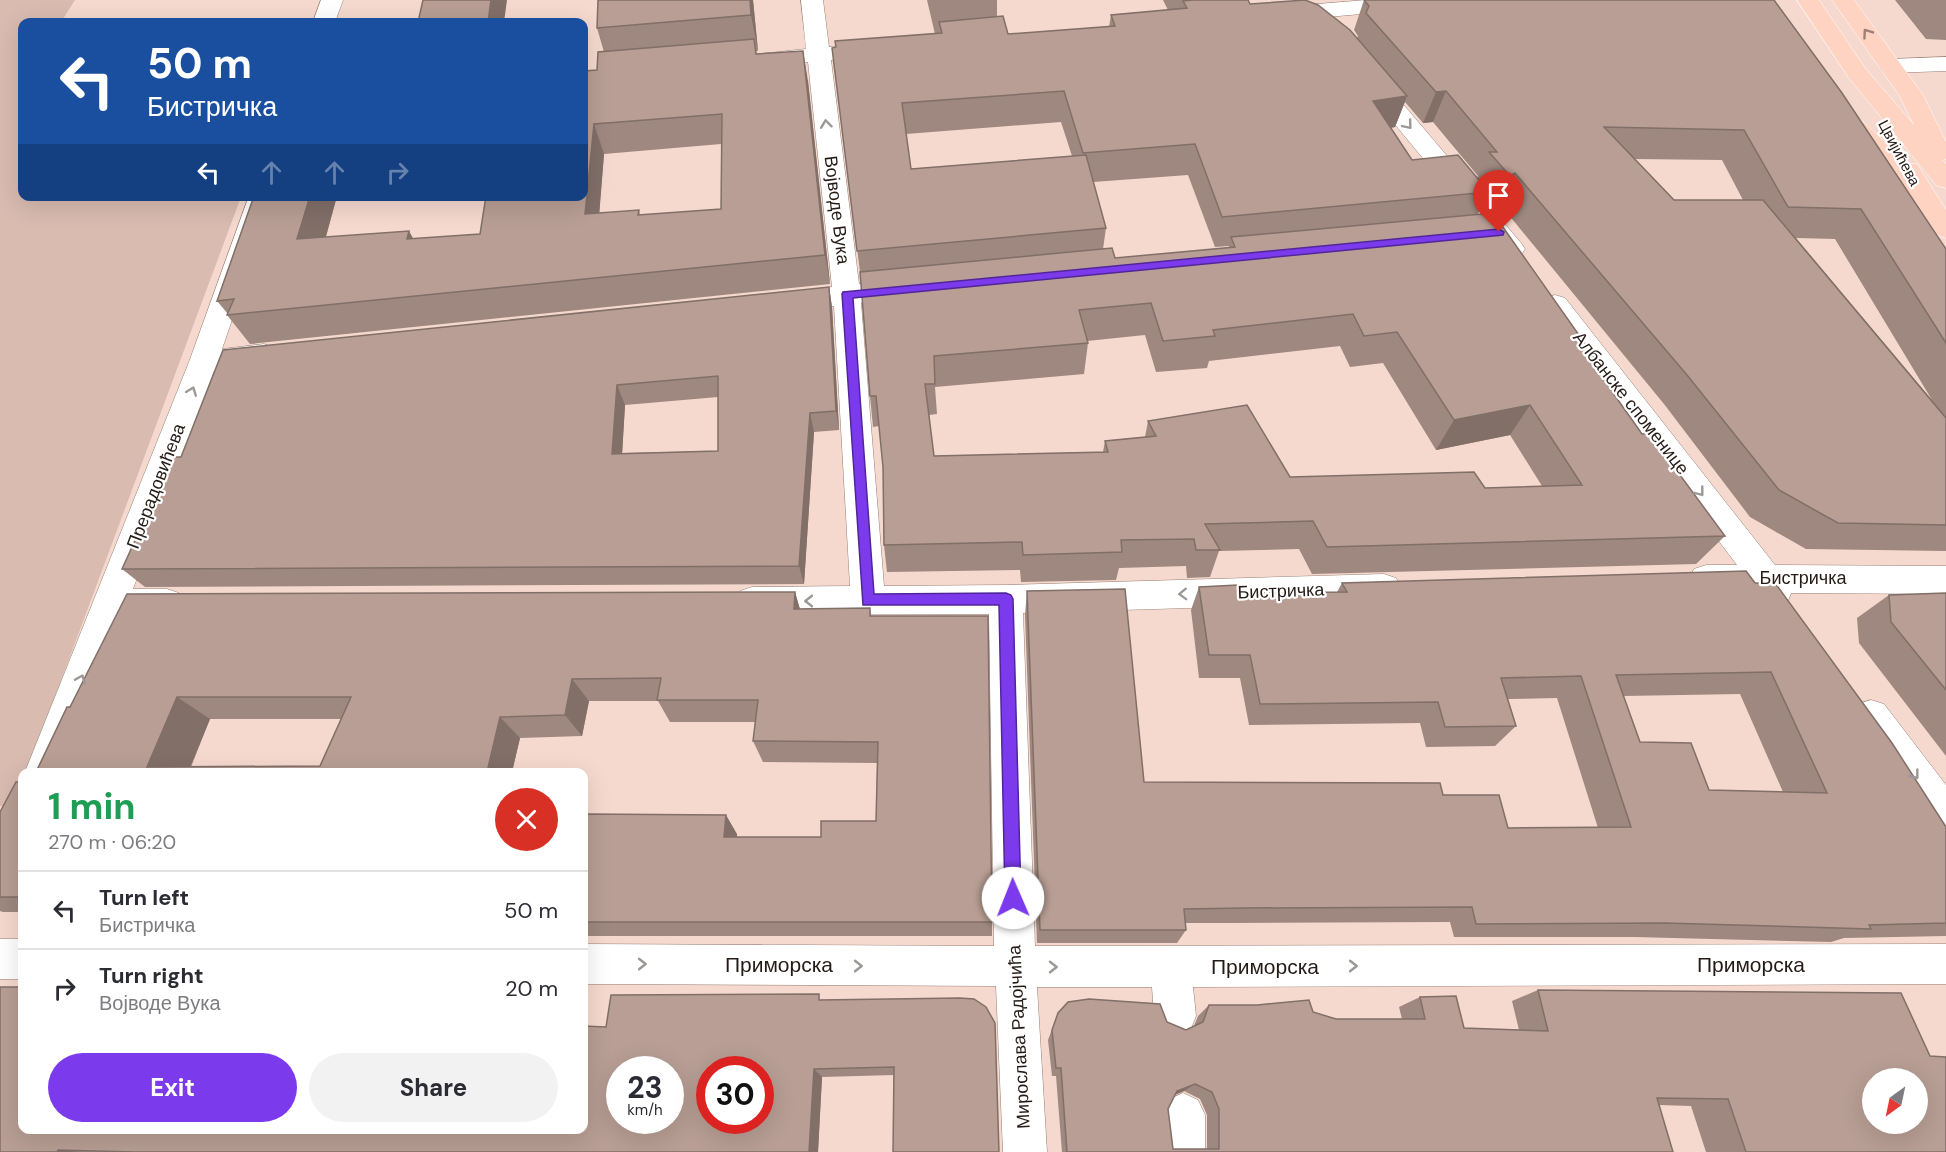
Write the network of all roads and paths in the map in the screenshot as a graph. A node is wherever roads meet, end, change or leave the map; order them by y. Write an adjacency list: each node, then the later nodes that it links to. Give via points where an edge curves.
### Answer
1 (332, 0): 8 (street)
2 (812, 0): 11 (street, Војводе Вука)
3 (1440, 0): 6 (street)
4 (1808, 0): 16 (main road, Цвијићева)
5 (1843, 0): 15 (main road, one-way to 5)
6 (1308, 6): 7 (street); 9 (street)
7 (1260, 16)
8 (325, 18)
9 (1333, 36)
10 (901, 47): 11 (street)
11 (818, 54): 12 (street); 26 (street, Војводе Вука, one-way to 11)
12 (736, 62)
13 (1356, 63): 23 (street, Албанске споменице, one-way to 23)
14 (1946, 64): 15 (street)
15 (1890, 66): 18 (main road, via 1923,116)
16 (1857, 73): 19 (main road, Цвијићева); 20 (main road, Цвијићева)
17 (1842, 112): 20 (main road)
18 (1946, 171)
19 (1946, 180)
20 (1919, 190): 22 (main road, Цвијићева)
21 (260, 201): 29 (street, Прерадовићева)
22 (1946, 230)
23 (1499, 232): 24 (street); 30 (street, Албанске споменице, one-way to 30)
24 (1464, 236)
25 (930, 286): 26 (street)
26 (847, 294): 27 (street); 35 (street, Војводе Вука)
27 (765, 303)
28 (284, 353): 29 (street)
29 (203, 362): 37 (street, Прерадовићева, one-way to 29)
30 (1766, 578): 31 (street, Бистричка); 32 (street, Бистричка); 39 (street, Албанске споменице)
31 (1671, 580)
32 (1946, 580)
33 (1410, 588): 34 (street, Бистричка, one-way to 34)
34 (1006, 599): 35 (street, Бистричка); 47 (street, Мирослава Радојчића)
35 (868, 600): 36 (street, Бистричка, one-way to 36)
36 (725, 602)
37 (111, 603): 38 (street); 41 (street, Прерадовићева, one-way to 37)
38 (195, 603)
39 (1795, 616)
40 (1852, 692): 42 (street, one-way to 42)
41 (45, 768)
42 (1946, 815)
43 (0, 959): 44 (street)
44 (18, 959)
45 (588, 964): 47 (street, Приморска, one-way to 47)
46 (1946, 964): 48 (street, Приморска, one-way to 46)
47 (1015, 967): 48 (street, Приморска, one-way to 48); 50 (street, Мирослава Радојчића)
48 (1171, 967): 49 (street)
49 (1175, 1016)
50 (1025, 1152)

